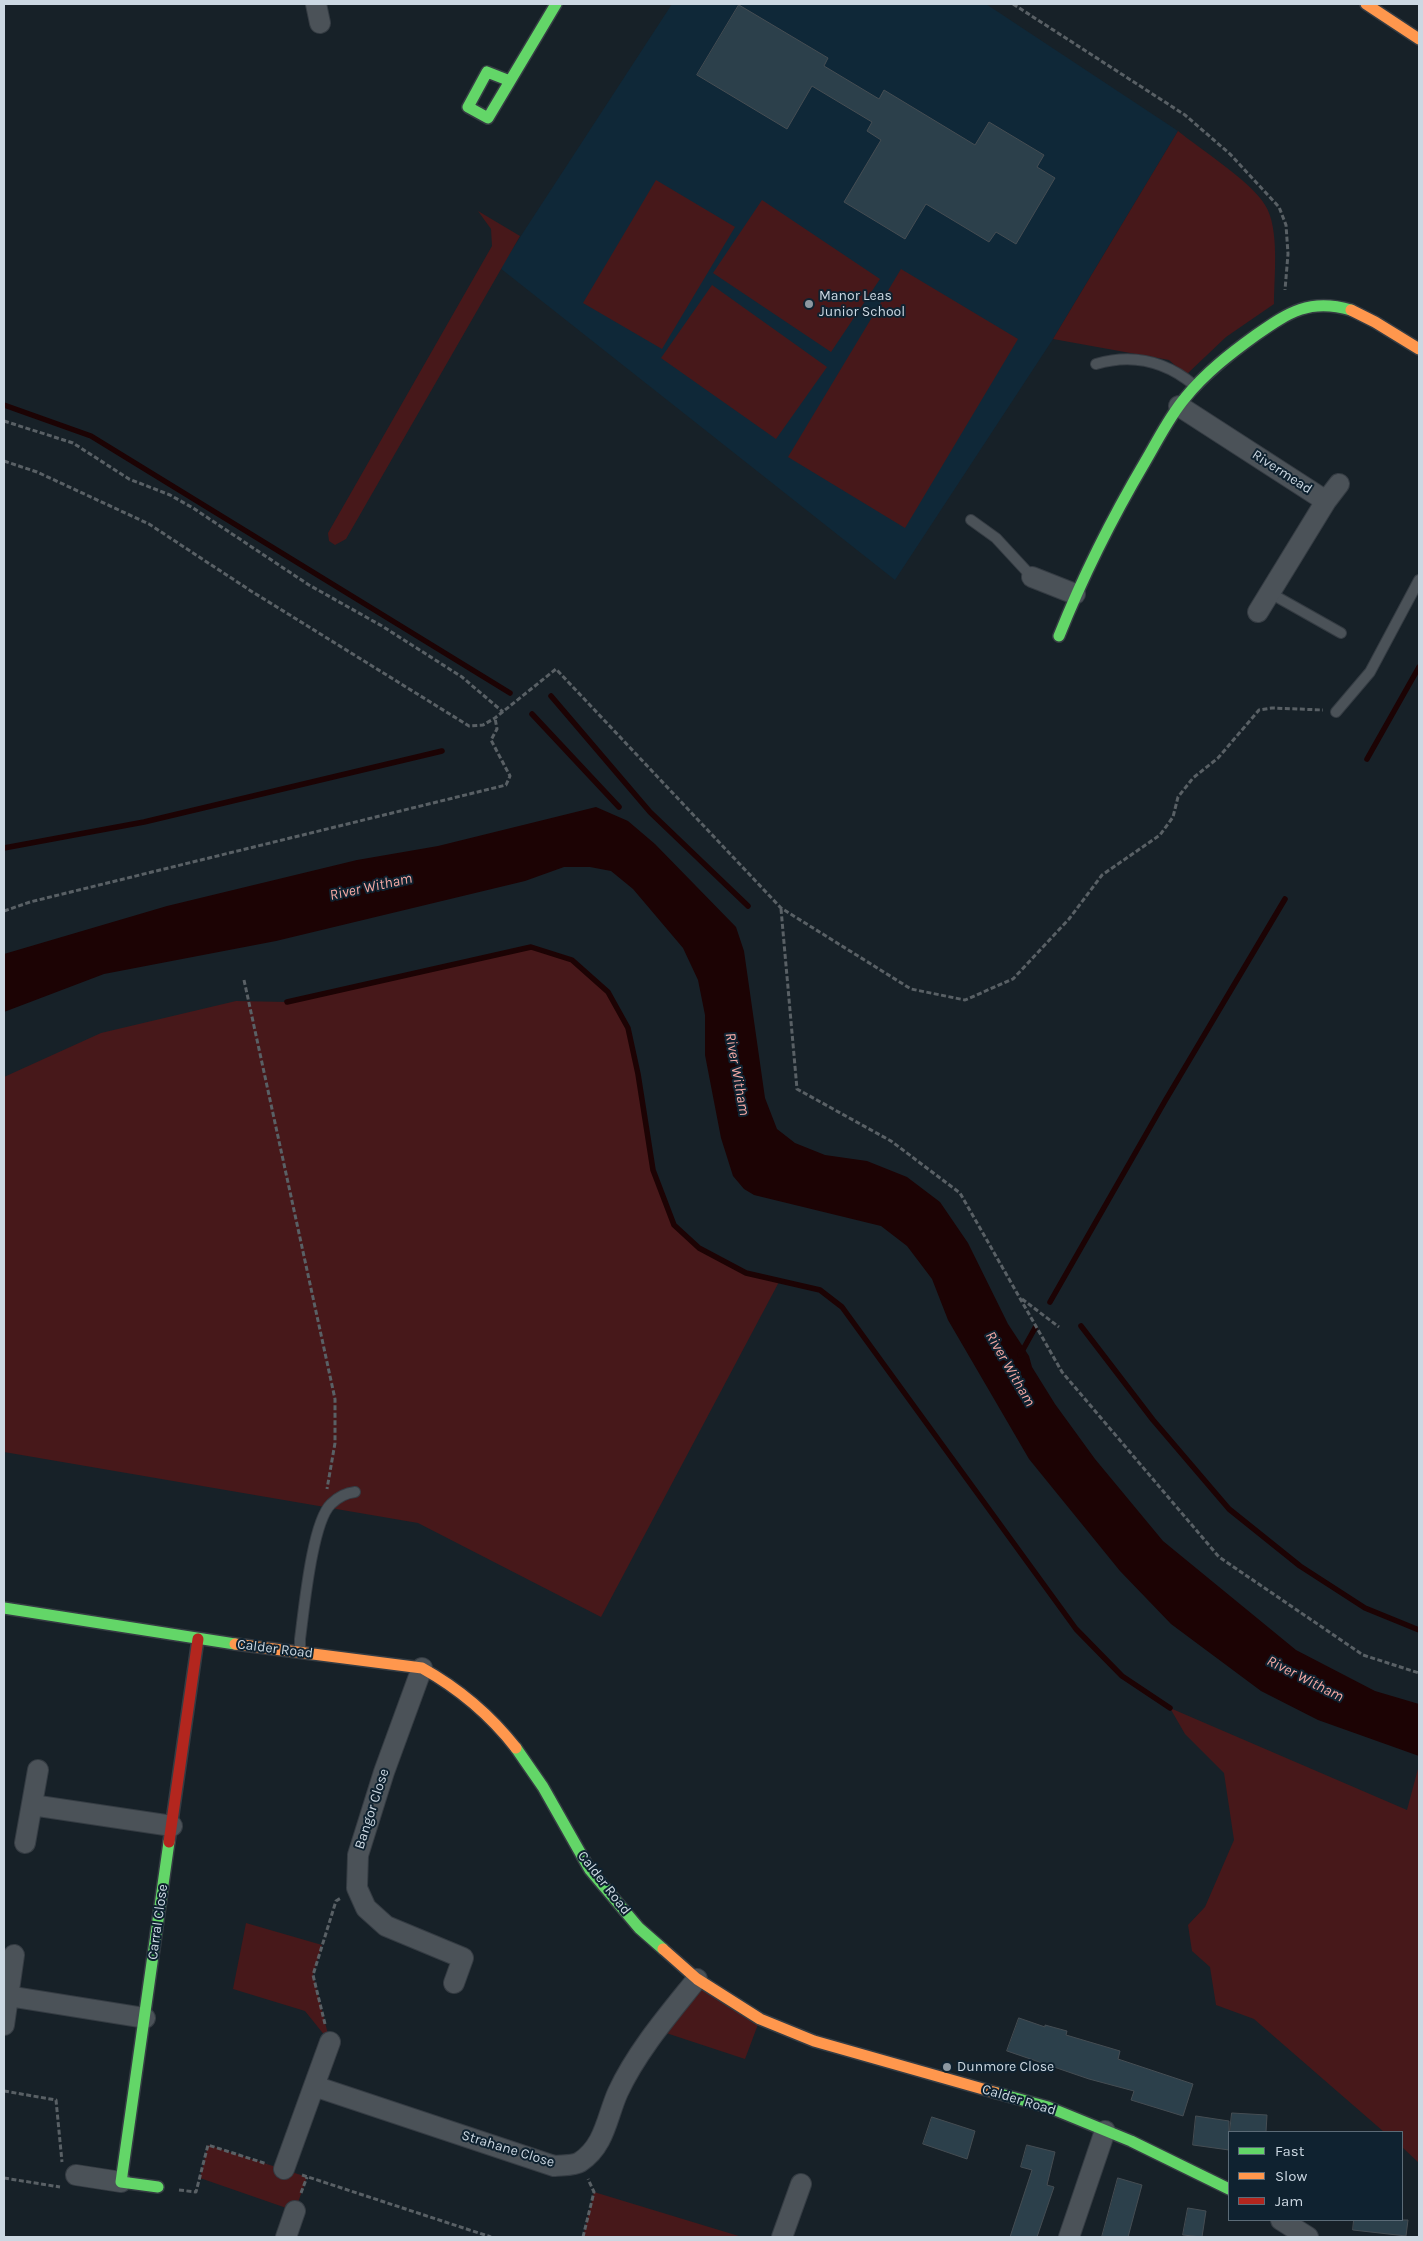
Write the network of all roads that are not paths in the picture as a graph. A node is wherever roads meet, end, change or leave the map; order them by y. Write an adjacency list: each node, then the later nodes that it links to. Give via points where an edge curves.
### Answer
1 (316, 4): 4 (street)
2 (556, 4): 6 (street)
3 (1366, 4): 5 (street)
4 (320, 23)
5 (1419, 39)
6 (510, 81)
7 (1419, 348): 9 (street, via 1346,308 1326,305 1303,308 1284,316 1231,353)
8 (1096, 364): 9 (lane, via 1114,359 1155,363 1176,371)
9 (1196, 387): 10 (street)
10 (1178, 406): 12 (street, Rivermead); 17 (street, via 1118,507)
11 (1339, 484): 12 (street)
12 (1326, 501): 16 (street, Rivermead)
13 (971, 520): 14 (lane, via 996,538)
14 (1032, 577): 17 (street)
15 (1419, 580): 21 (lane, via 1370,672)
16 (1270, 593): 18 (street, Rivermead); 19 (lane)
17 (1075, 594): 20 (street)
18 (1258, 612)
19 (1342, 633)
20 (1059, 636)
21 (1336, 712)
22 (355, 1492): 25 (lane, via 347,1493 330,1504 320,1524)
23 (4, 1608): 24 (street, Calder Road)
24 (198, 1639): 25 (street, Calder Road); 29 (street, Carral Close)
25 (300, 1652): 26 (street, Calder Road)
26 (422, 1668): 32 (street, Calder Road, via 449,1683 514,1746 543,1787 590,1870 639,1928); 33 (street, Bangor Close, via 358,1855 357,1888 366,1908 386,1926 462,1958)
27 (38, 1770): 28 (street)
28 (32, 1805): 29 (street); 30 (street)
29 (172, 1826): 35 (street, Carral Close)
30 (25, 1843)
31 (14, 1954): 34 (street)
32 (696, 1978): 38 (street, Strahane Close, via 640,2056 618,2093 603,2136 579,2163 554,2166); 39 (street, Calder Road, via 760,2019 814,2041 1048,2107)
33 (454, 1983)
34 (8, 1996): 35 (street); 36 (street)
35 (145, 2018): 42 (street, Carral Close)
36 (4, 2025)
37 (330, 2042): 38 (street)
38 (314, 2086): 40 (street)
39 (1105, 2131): 45 (street, Calder Road); 50 (street)
40 (284, 2169)
41 (69, 2172): 42 (street)
42 (122, 2182): 44 (street)
43 (801, 2184): 49 (street)
44 (158, 2187)
45 (1228, 2189)
46 (295, 2211): 48 (street)
47 (1283, 2221): 51 (street)
48 (286, 2237)
49 (782, 2237)
50 (1069, 2237)
51 (1308, 2237)

